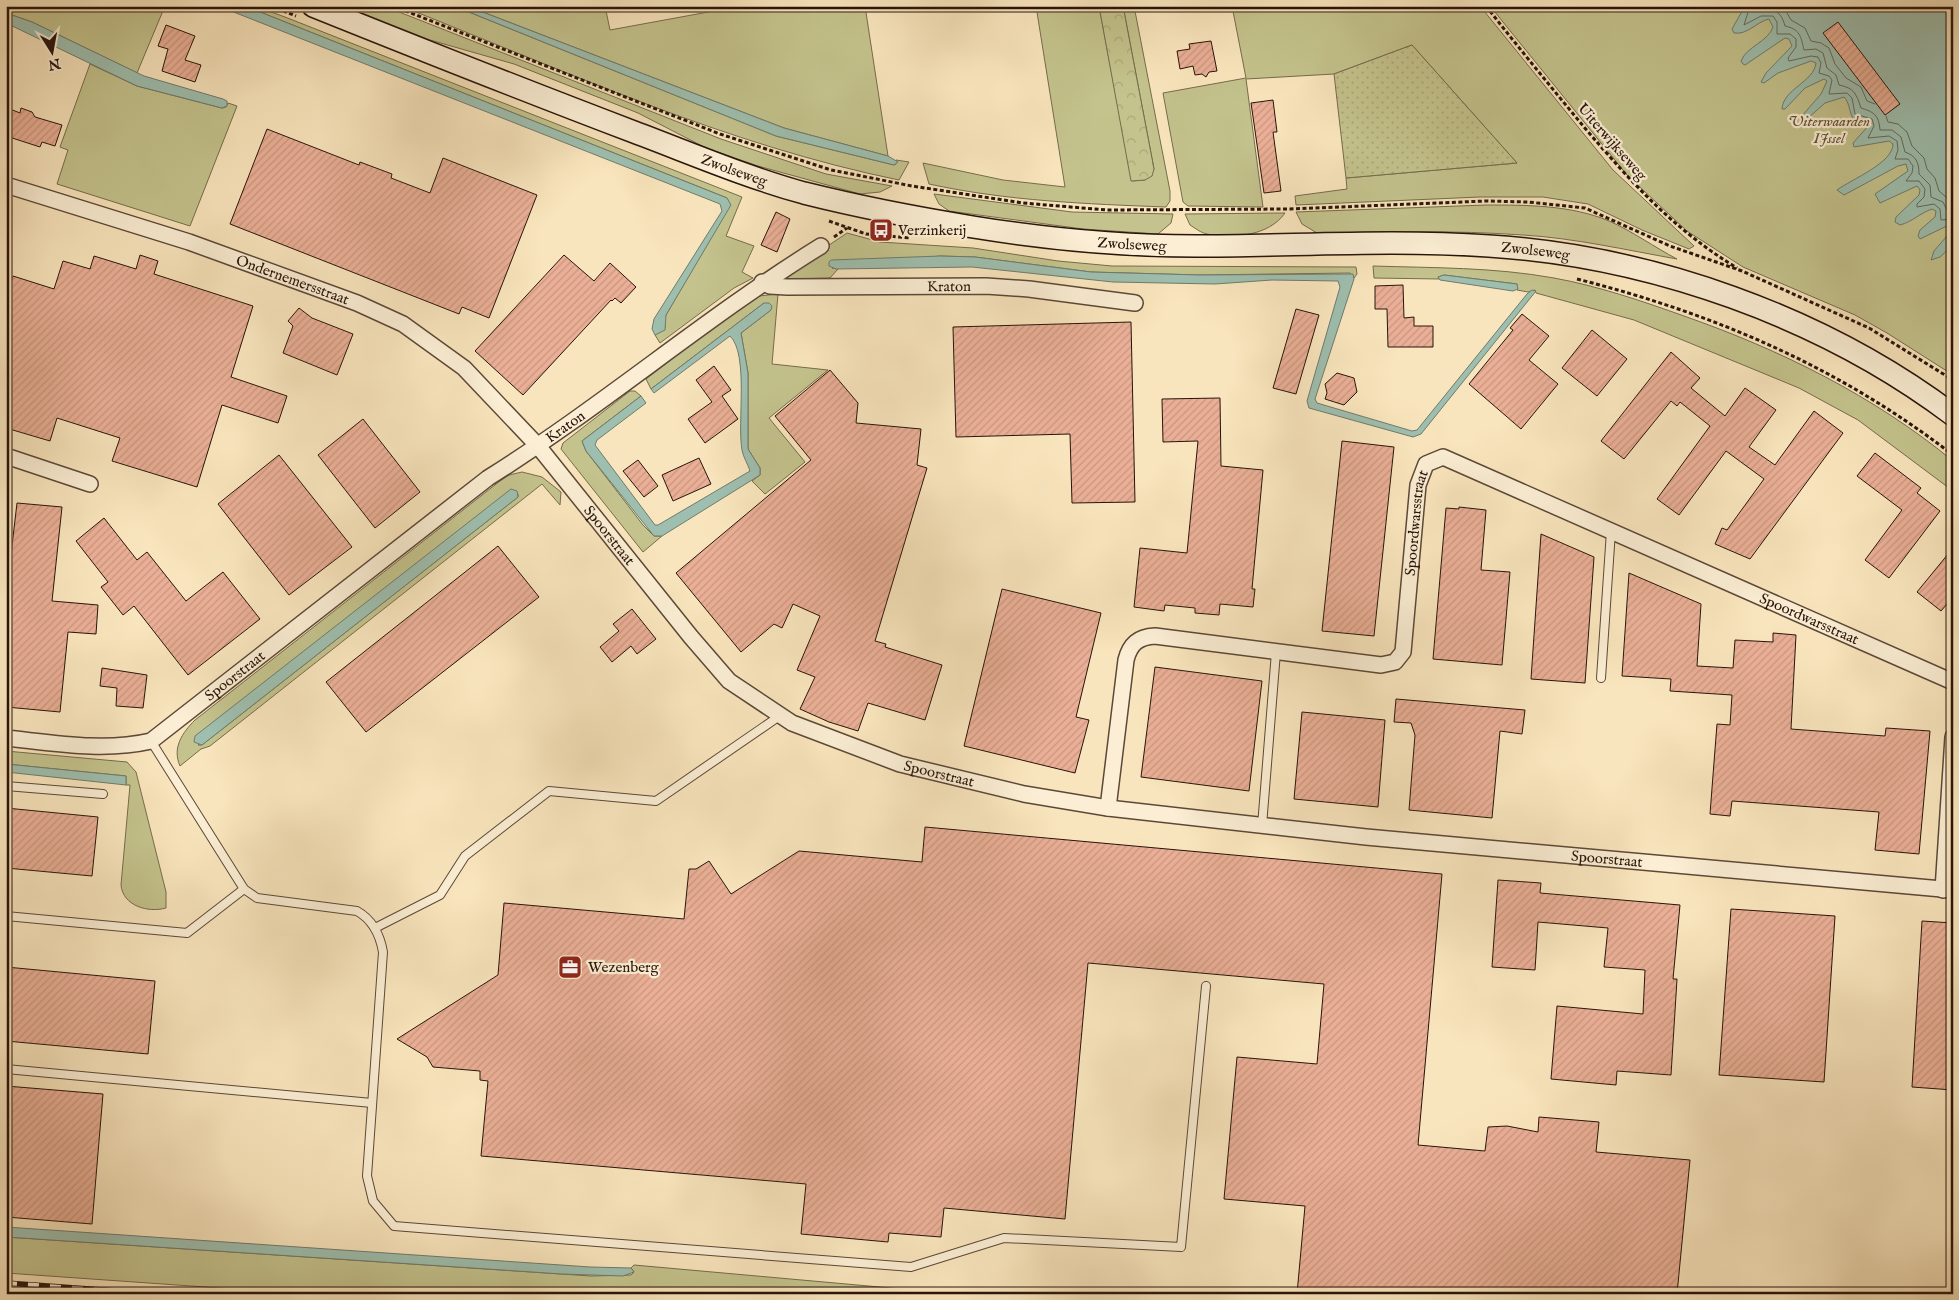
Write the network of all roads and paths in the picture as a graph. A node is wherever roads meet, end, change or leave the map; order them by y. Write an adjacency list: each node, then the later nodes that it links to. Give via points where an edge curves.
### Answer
1 (313, 6): 10 (main road, Zwolseweg, via 729,168 802,192 906,216 1086,242 1195,246 1486,245 1603,260 1713,291 1795,323 1884,368)
2 (393, 6): 6 (path, Zwolseweg, via 720,134 807,163 866,177 998,200 1107,210 1290,209 1486,201 1565,205 1585,208 1670,246)
3 (1486, 6): 6 (path, Uiterwijkseweg, via 1643,195 1703,248)
4 (6, 185): 11 (street, Ondernemersstraat, via 189,242 403,324 464,368)
5 (821, 246): 7 (street, Kraton)
6 (1742, 271): 9 (path, Zwolseweg, via 1869,328)
7 (762, 282): 8 (street, Kraton, via 787,287 1029,288); 11 (street, Kraton)
8 (1135, 303)
9 (1953, 380)
10 (1953, 414)
11 (538, 446): 18 (street, Spoorstraat, via 729,681); 21 (street, Spoorstraat, via 488,478)
12 (6, 456): 13 (street)
13 (90, 484)
14 (1611, 531): 15 (street, Spoordwarsstraat, via 1443,457 1426,464 1418,485 1403,652 1395,662 1382,665); 16 (lane); 17 (street, Spoordwarsstraat)
15 (1276, 652): 24 (street, Spoordwarsstraat, via 1155,636 1132,645 1126,660); 25 (lane)
16 (1601, 678)
17 (1953, 682)
18 (781, 715): 24 (street, Spoorstraat, via 792,723 900,764 1024,794); 29 (lane, via 656,801 548,791 465,856 440,895)
19 (1953, 737): 27 (street)
20 (6, 738): 21 (street, Spoorstraat, via 102,747 126,747)
21 (151, 741): 26 (lane)
22 (6, 786): 23 (lane)
23 (103, 794)
24 (1108, 808): 25 (street, Spoorstraat)
25 (1262, 826): 27 (street, Spoorstraat)
26 (244, 889): 28 (lane, via 187,933); 29 (lane, via 257,898 357,911 366,916)
27 (1948, 890)
28 (6, 916)
29 (375, 928): 32 (lane, via 383,952)
30 (1206, 986): 32 (lane, via 1181,1247 1004,1238 911,1267 394,1226 374,1201 367,1176)
31 (6, 1069): 32 (lane)
32 (372, 1103)

